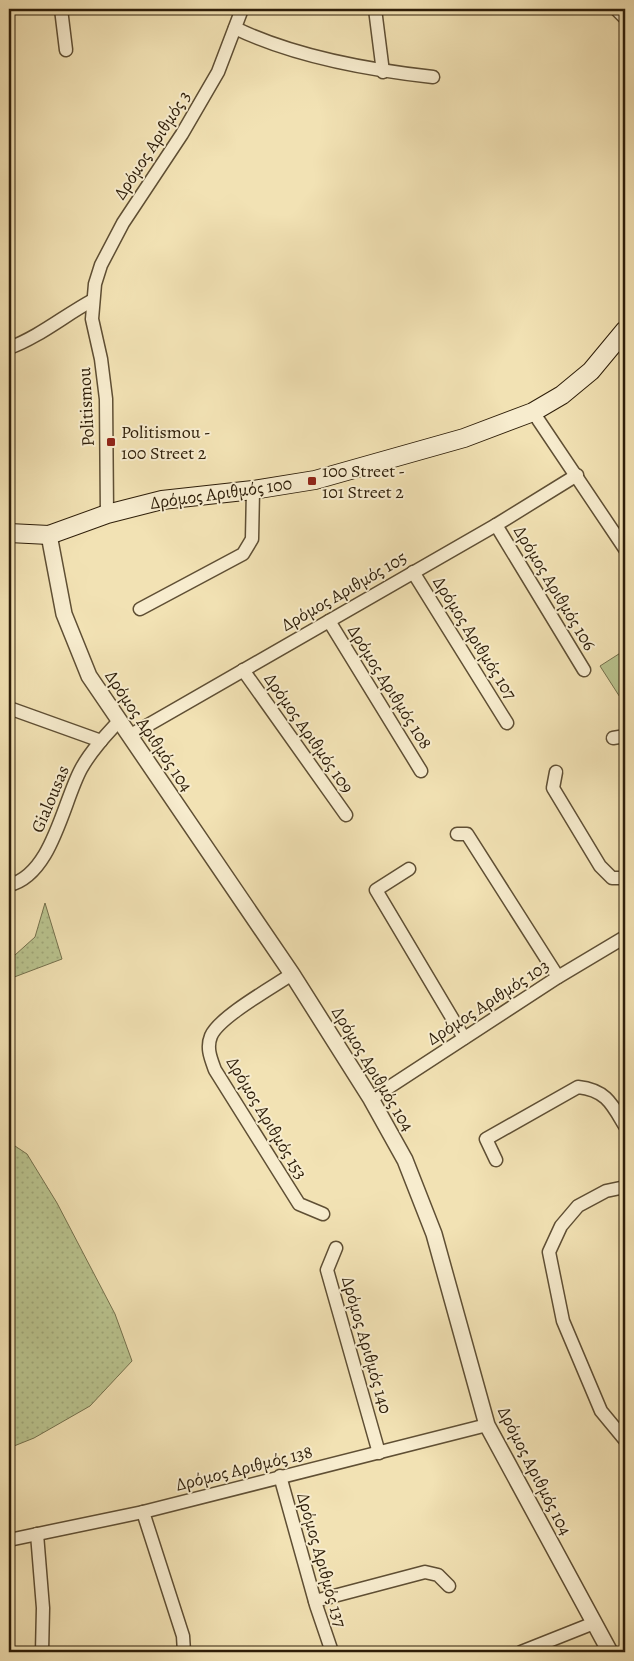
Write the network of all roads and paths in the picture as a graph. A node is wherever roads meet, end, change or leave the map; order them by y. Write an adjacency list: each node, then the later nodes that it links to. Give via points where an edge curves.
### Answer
1 (61, 9): 7 (street)
2 (242, 9): 6 (street, Δρόμος Αριθμός 3)
3 (375, 9): 8 (street)
4 (618, 9): 5 (street)
5 (625, 16)
6 (235, 28): 8 (street, via 263,42); 10 (street, Δρόμος Αριθμός 3, via 218,72 182,134 123,223 101,265)
7 (66, 50)
8 (383, 72): 9 (street)
9 (433, 77)
10 (93, 300): 12 (street, via 26,342); 16 (street, Politismou, via 92,319 106,399)
11 (625, 330): 13 (main road, Δρόμος Αριθμός 100, via 591,371 562,395)
12 (9, 348)
13 (533, 412): 14 (street); 15 (main road, Δρόμος Αριθμός 100, via 464,438 315,480)
14 (577, 476): 17 (street, Δρόμος Αριθμός 105); 20 (street)
15 (253, 490): 16 (main road, Δρόμος Αριθμός 100, via 162,500); 22 (street, via 252,538 242,554)
16 (107, 514): 18 (main road, Δρόμος Αριθμός 100)
17 (496, 525): 21 (street, Δρόμος Αριθμός 105); 25 (street, Δρόμος Αριθμός 106)
18 (50, 535): 19 (main road); 27 (street, Δρόμος Αριθμός 104, via 64,614 75,644 89,676)
19 (10, 536)
20 (625, 549)
21 (413, 572): 23 (street, Δρόμος Αριθμός 105); 28 (street, Δρόμος Αριθμός 107)
22 (140, 609)
23 (329, 621): 24 (street, Δρόμος Αριθμός 105); 31 (street, Δρόμος Αριθμός 108)
24 (243, 670): 29 (street, Δρόμος Αριθμός 105); 33 (street, Δρόμος Αριθμός 109)
25 (584, 670)
26 (9, 708): 30 (street)
27 (119, 721): 29 (street, Δρόμος Αριθμός 104); 30 (street, Gialousas)
28 (507, 723)
29 (129, 736): 39 (street, Δρόμος Αριθμός 104)
30 (100, 741): 37 (street, Gialousas, via 82,769 54,838 38,866)
31 (421, 771)
32 (556, 772): 36 (street, via 553,788 600,866 612,878)
33 (346, 815)
34 (457, 834): 40 (street, via 467,834)
35 (409, 869): 41 (street, via 376,890)
36 (625, 878)
37 (9, 885)
38 (625, 937): 40 (street, Δρόμος Αριθμός 103)
39 (292, 974): 42 (street, Δρόμος Αριθμός 104); 46 (street, Δρόμος Αριθμός 153, via 220,1024 211,1036 208,1051 215,1070 299,1204)
40 (558, 977): 41 (street, Δρόμος Αριθμός 103)
41 (464, 1038): 42 (street, Δρόμος Αριθμός 103)
42 (371, 1099): 48 (street, Δρόμος Αριθμός 104, via 405,1160 434,1234)
43 (625, 1126): 44 (street, via 611,1103 595,1089 578,1087 486,1139)
44 (496, 1160)
45 (625, 1187): 49 (street, via 606,1191 578,1206 561,1226 549,1252 563,1321 601,1411)
46 (323, 1214)
47 (336, 1248): 50 (street, Δρόμος Αριθμός 140, via 327,1270)
48 (487, 1425): 50 (street, Δρόμος Αριθμός 138); 57 (street, Δρόμος Αριθμός 104)
49 (625, 1440)
50 (379, 1453): 51 (street, Δρόμος Αριθμός 138)
51 (280, 1476): 52 (street, Δρόμος Αριθμός 138); 56 (street, Δρόμος Αριθμός 137)
52 (142, 1512): 53 (street, Δρόμος Αριθμός 138); 59 (street, via 183,1636)
53 (37, 1534): 54 (street, Δρόμος Αριθμός 138); 58 (street, via 43,1608)
54 (9, 1540)
55 (448, 1586): 56 (street, via 438,1575 425,1572)
56 (314, 1602): 60 (street, Δρόμος Αριθμός 137)
57 (594, 1623): 61 (street); 62 (street, Δρόμος Αριθμός 104)
58 (42, 1652)
59 (184, 1652)
60 (332, 1652)
61 (521, 1652)
62 (610, 1652)

